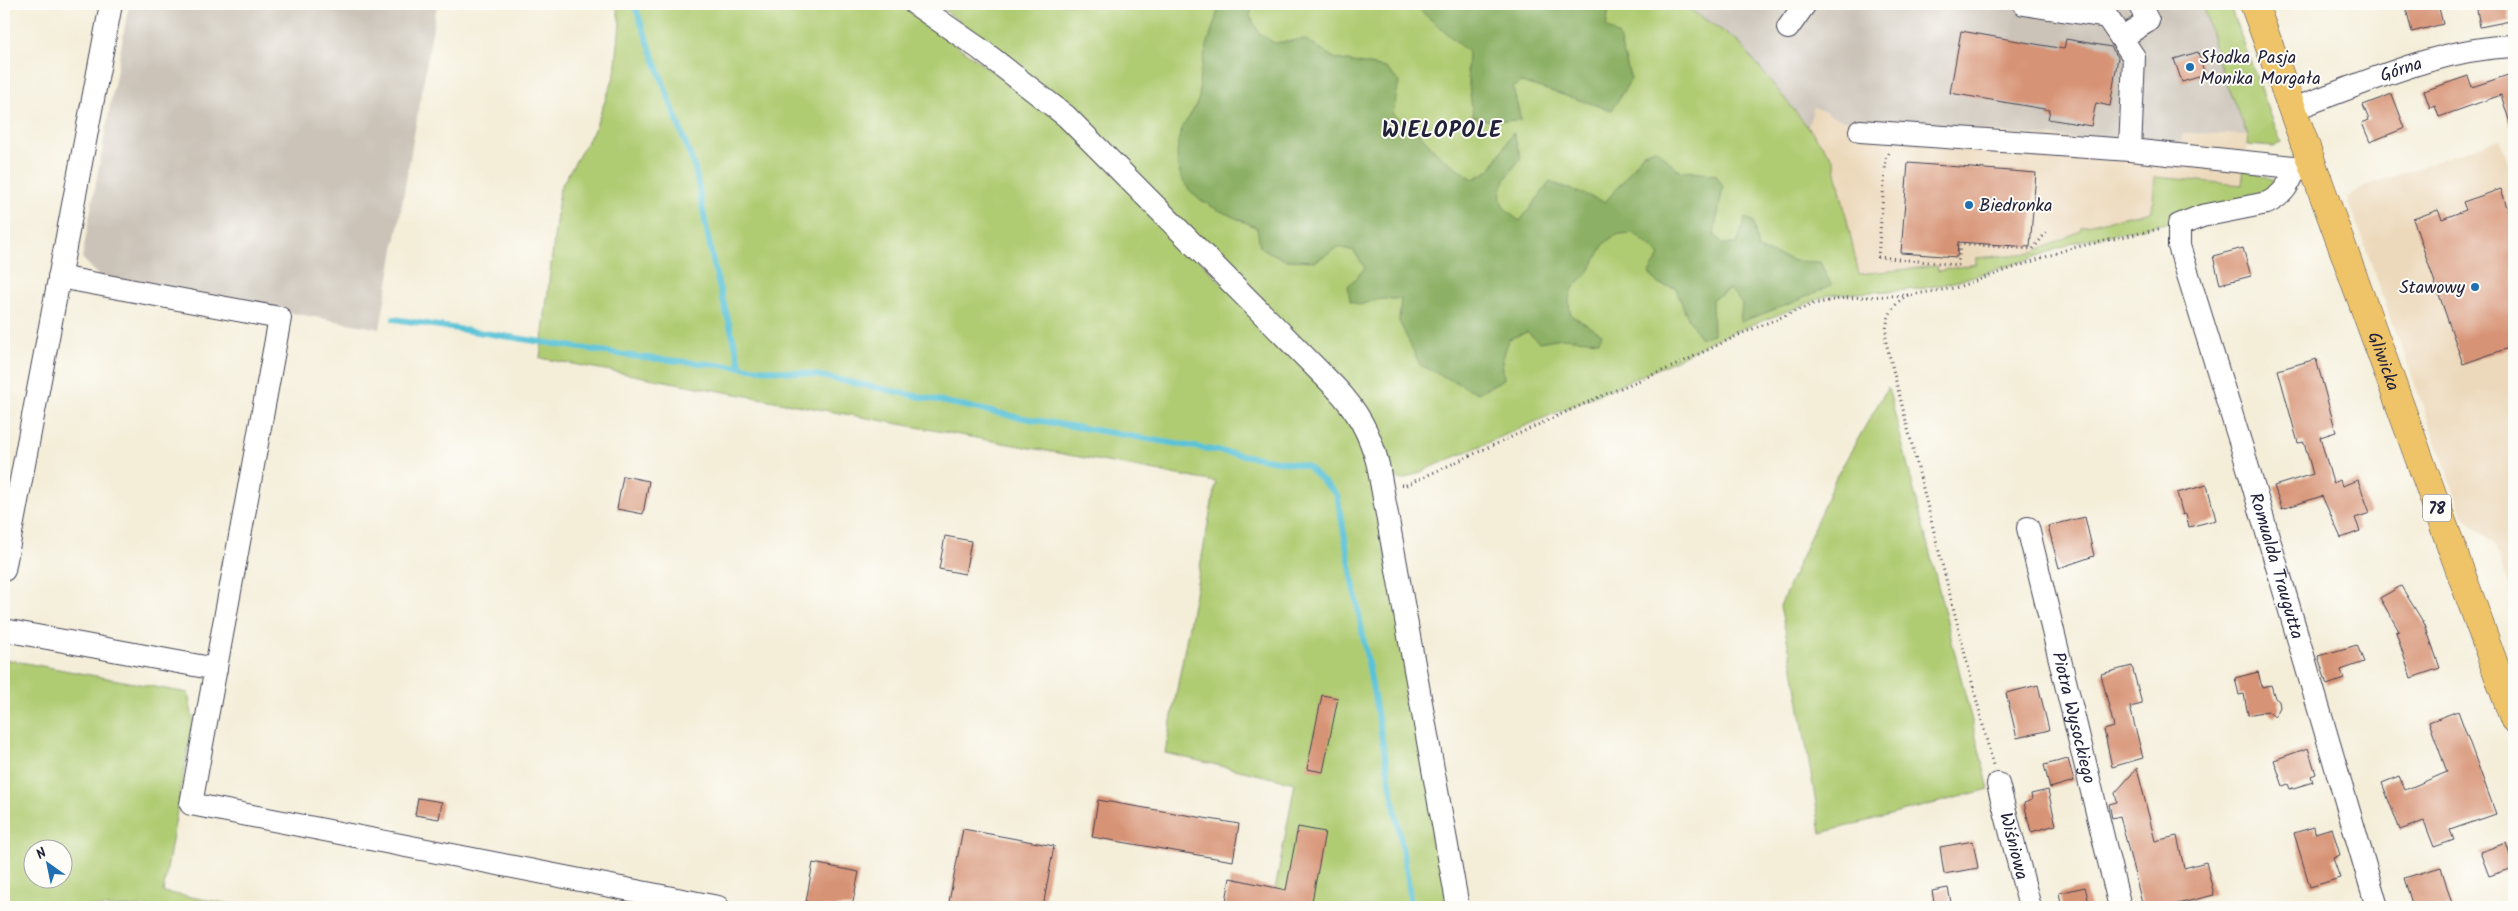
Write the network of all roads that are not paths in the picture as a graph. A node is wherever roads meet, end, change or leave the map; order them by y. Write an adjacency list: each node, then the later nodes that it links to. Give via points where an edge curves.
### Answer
1 (111, 4): 15 (street)
2 (915, 4): 23 (street, via 980,49 1066,116 1335,386 1366,426 1380,473)
3 (1805, 4): 8 (street)
4 (2024, 4): 7 (street)
5 (2139, 4): 9 (street, via 2148,21)
6 (2254, 4): 11 (main road, Gliwicka / 78)
7 (2096, 10): 9 (street, via 2108,17)
8 (1788, 28)
9 (2121, 38): 13 (street, via 2134,57)
10 (2514, 46): 11 (street, Górna, via 2464,50 2412,65)
11 (2293, 109): 14 (main road, Gliwicka / 78)
12 (1860, 131): 13 (street)
13 (2130, 150): 14 (street)
14 (2304, 165): 20 (main road, Gliwicka / 78); 26 (street, Romualda Traugutta, via 2277,198 2267,203 2202,216 2179,225 2179,246)
15 (59, 277): 17 (street); 19 (street, via 280,318)
16 (2028, 528): 25 (street, Piotra Wysockiego)
17 (4, 570)
18 (4, 630): 19 (street)
19 (216, 669): 22 (street, via 191,804)
20 (2514, 719)
21 (1998, 784): 24 (street, Wiśniowa)
22 (718, 907)
23 (1458, 907)
24 (2030, 907)
25 (2120, 907)
26 (2377, 907)

